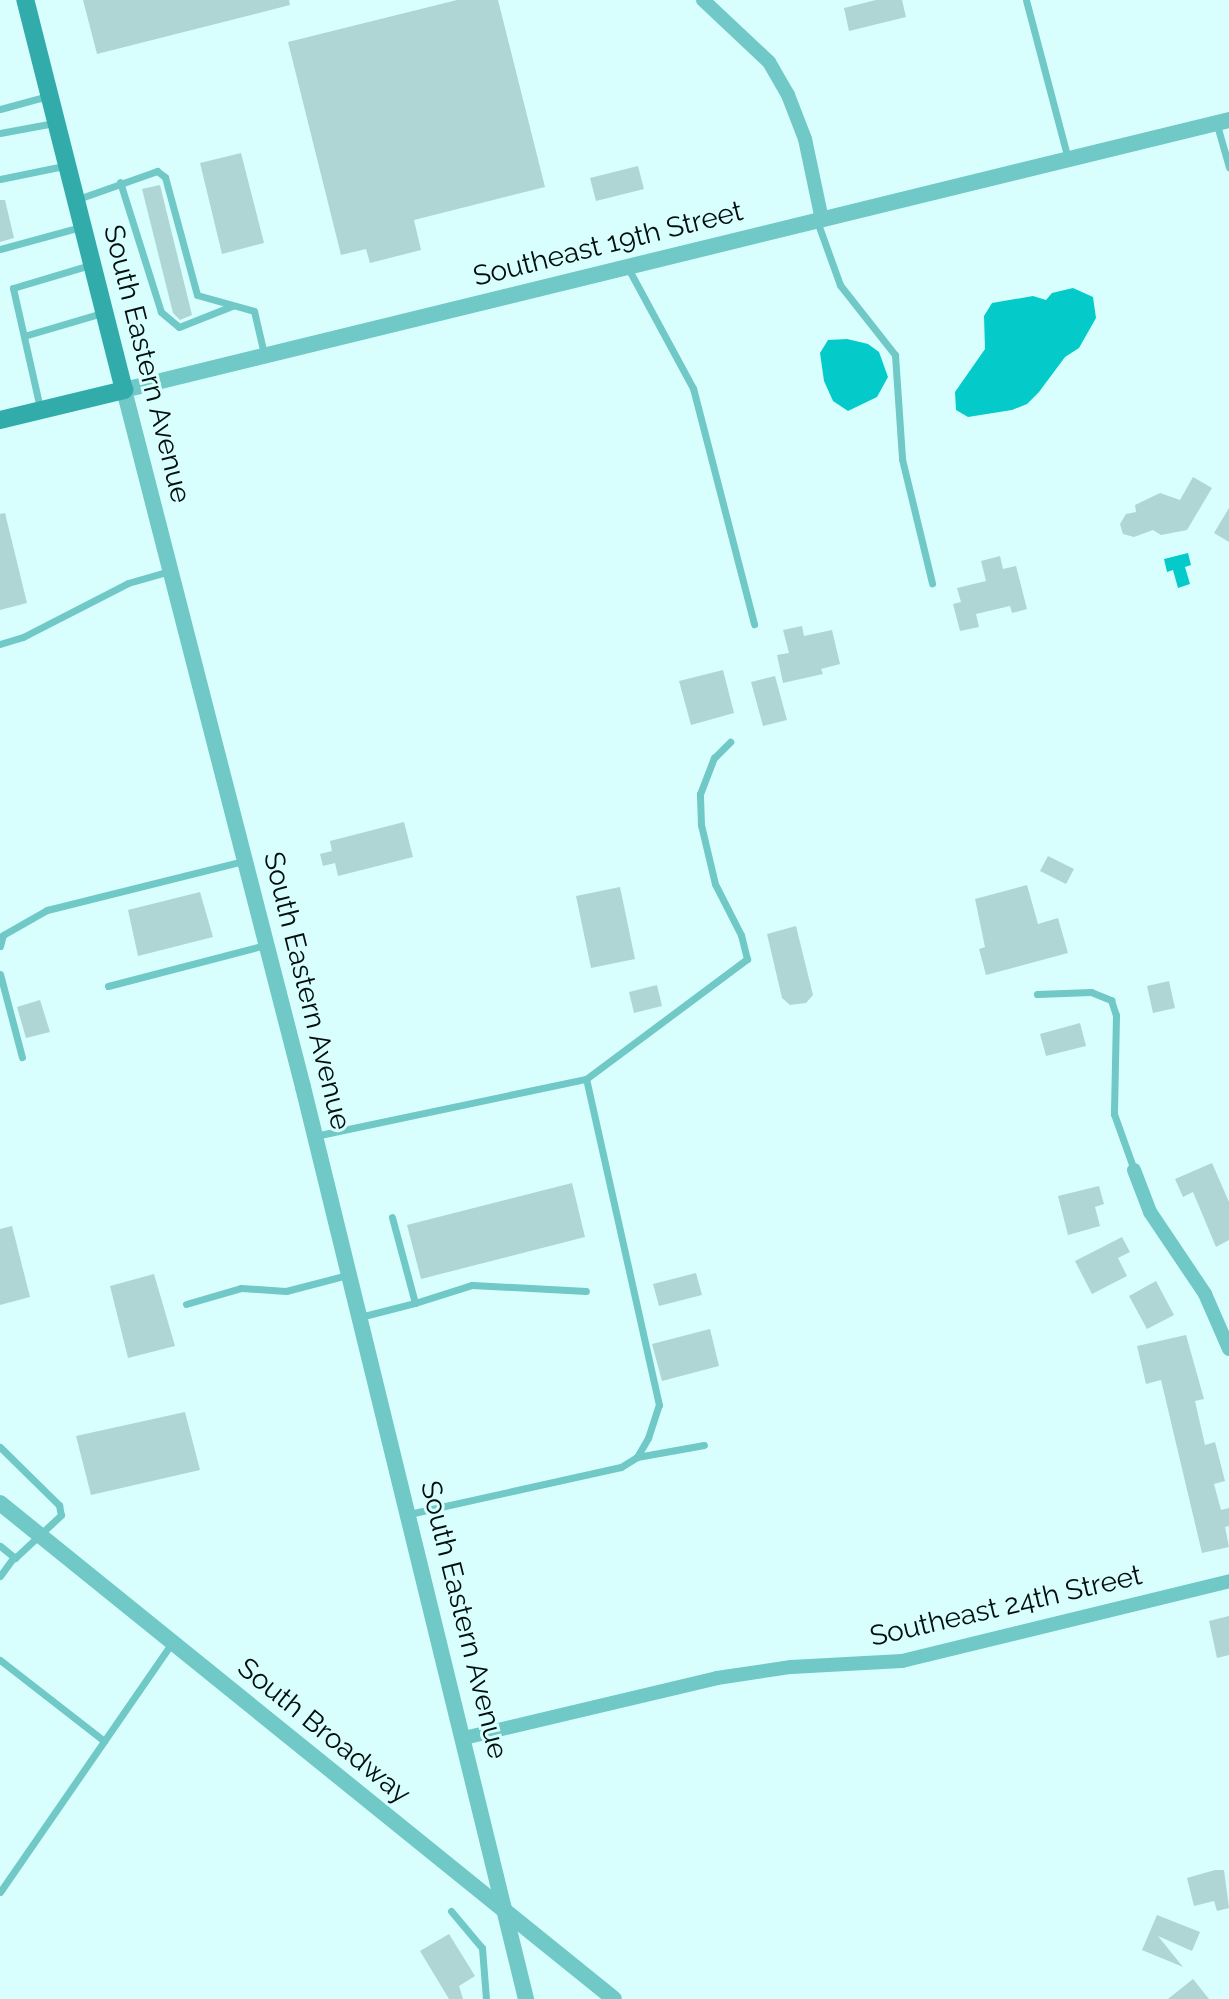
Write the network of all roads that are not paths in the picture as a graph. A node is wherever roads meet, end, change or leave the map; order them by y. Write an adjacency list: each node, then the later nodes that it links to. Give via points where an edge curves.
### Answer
1 (25, 0): 4 (main road, South Eastern Avenue)
2 (703, 0): 15 (street, via 769,62 788,95 805,139)
3 (1026, 0): 9 (lane)
4 (49, 96): 5 (lane); 7 (main road, South Eastern Avenue)
5 (0, 109)
6 (1222, 121): 9 (street, Southeast 19th Street); 11 (lane)
7 (56, 122): 8 (lane); 10 (main road, South Eastern Avenue)
8 (0, 133)
9 (1068, 159): 15 (street, Southeast 19th Street)
10 (67, 165): 12 (lane); 14 (main road, South Eastern Avenue)
11 (1229, 167)
12 (0, 179)
13 (120, 182): 14 (lane); 20 (lane, via 157,171 165,177 197,295); 20 (lane, via 161,312 179,327)
14 (76, 200): 16 (main road, South Eastern Avenue)
15 (819, 220): 19 (street, Southeast 19th Street); 28 (lane, via 840,285 895,355 902,459)
16 (83, 227): 17 (lane); 18 (main road, South Eastern Avenue)
17 (0, 249)
18 (92, 264): 21 (main road, South Eastern Avenue); 22 (lane, via 13,288)
19 (628, 268): 23 (street, Southeast 19th Street); 29 (lane, via 693,388)
20 (232, 306): 23 (lane, via 254,311)
21 (105, 313): 22 (lane); 24 (main road, South Eastern Avenue)
22 (24, 336): 25 (lane)
23 (265, 356): 24 (street, Southeast 19th Street)
24 (124, 390): 25 (main road, Southeast 19th Street); 27 (street, South Eastern Avenue)
25 (40, 410): 26 (main road, Southeast 19th Street)
26 (0, 420)
27 (172, 571): 30 (lane, via 128,583); 32 (street, South Eastern Avenue)
28 (932, 583)
29 (754, 624)
30 (0, 644)
31 (730, 742): 39 (lane, via 714,758 700,794 701,825 715,884 747,959)
32 (246, 861): 33 (street, South Eastern Avenue); 34 (lane, via 47,910 3,935)
33 (267, 945): 36 (lane); 40 (street, South Eastern Avenue)
34 (0, 946)
35 (0, 974): 38 (lane)
36 (108, 986)
37 (1037, 994): 41 (lane, via 1091,992 1111,1000 1116,1015 1114,1114)
38 (22, 1057)
39 (586, 1079): 40 (lane); 51 (lane, via 659,1405)
40 (315, 1136): 43 (street, South Eastern Avenue)
41 (1134, 1170): 48 (street, via 1150,1212 1205,1294)
42 (392, 1217): 45 (lane)
43 (350, 1275): 46 (lane, via 286,1291 241,1288); 47 (street, South Eastern Avenue)
44 (586, 1291): 45 (lane, via 472,1285)
45 (415, 1303): 47 (lane)
46 (186, 1304)
47 (360, 1317): 53 (street, South Eastern Avenue)
48 (1229, 1349)
49 (704, 1445): 51 (lane)
50 (0, 1447): 54 (lane, via 59,1505 61,1515)
51 (637, 1457): 53 (lane, via 621,1467)
52 (0, 1503): 54 (street, South Broadway)
53 (409, 1514): 61 (street, South Eastern Avenue)
54 (40, 1535): 56 (lane); 59 (street, South Broadway)
55 (0, 1546): 56 (lane)
56 (14, 1557): 57 (lane)
57 (0, 1576)
58 (1229, 1581): 61 (street, Southeast 24th Street, via 902,1661 791,1667 717,1678)
59 (172, 1642): 62 (lane); 65 (street, South Broadway)
60 (0, 1660): 62 (lane)
61 (464, 1738): 65 (street, South Eastern Avenue)
62 (104, 1741): 63 (lane)
63 (0, 1892)
64 (451, 1911): 66 (lane, via 482,1948)
65 (505, 1911): 67 (street, South Eastern Avenue); 68 (street, South Broadway)
66 (486, 1999)
67 (526, 1999)
68 (614, 1999)

